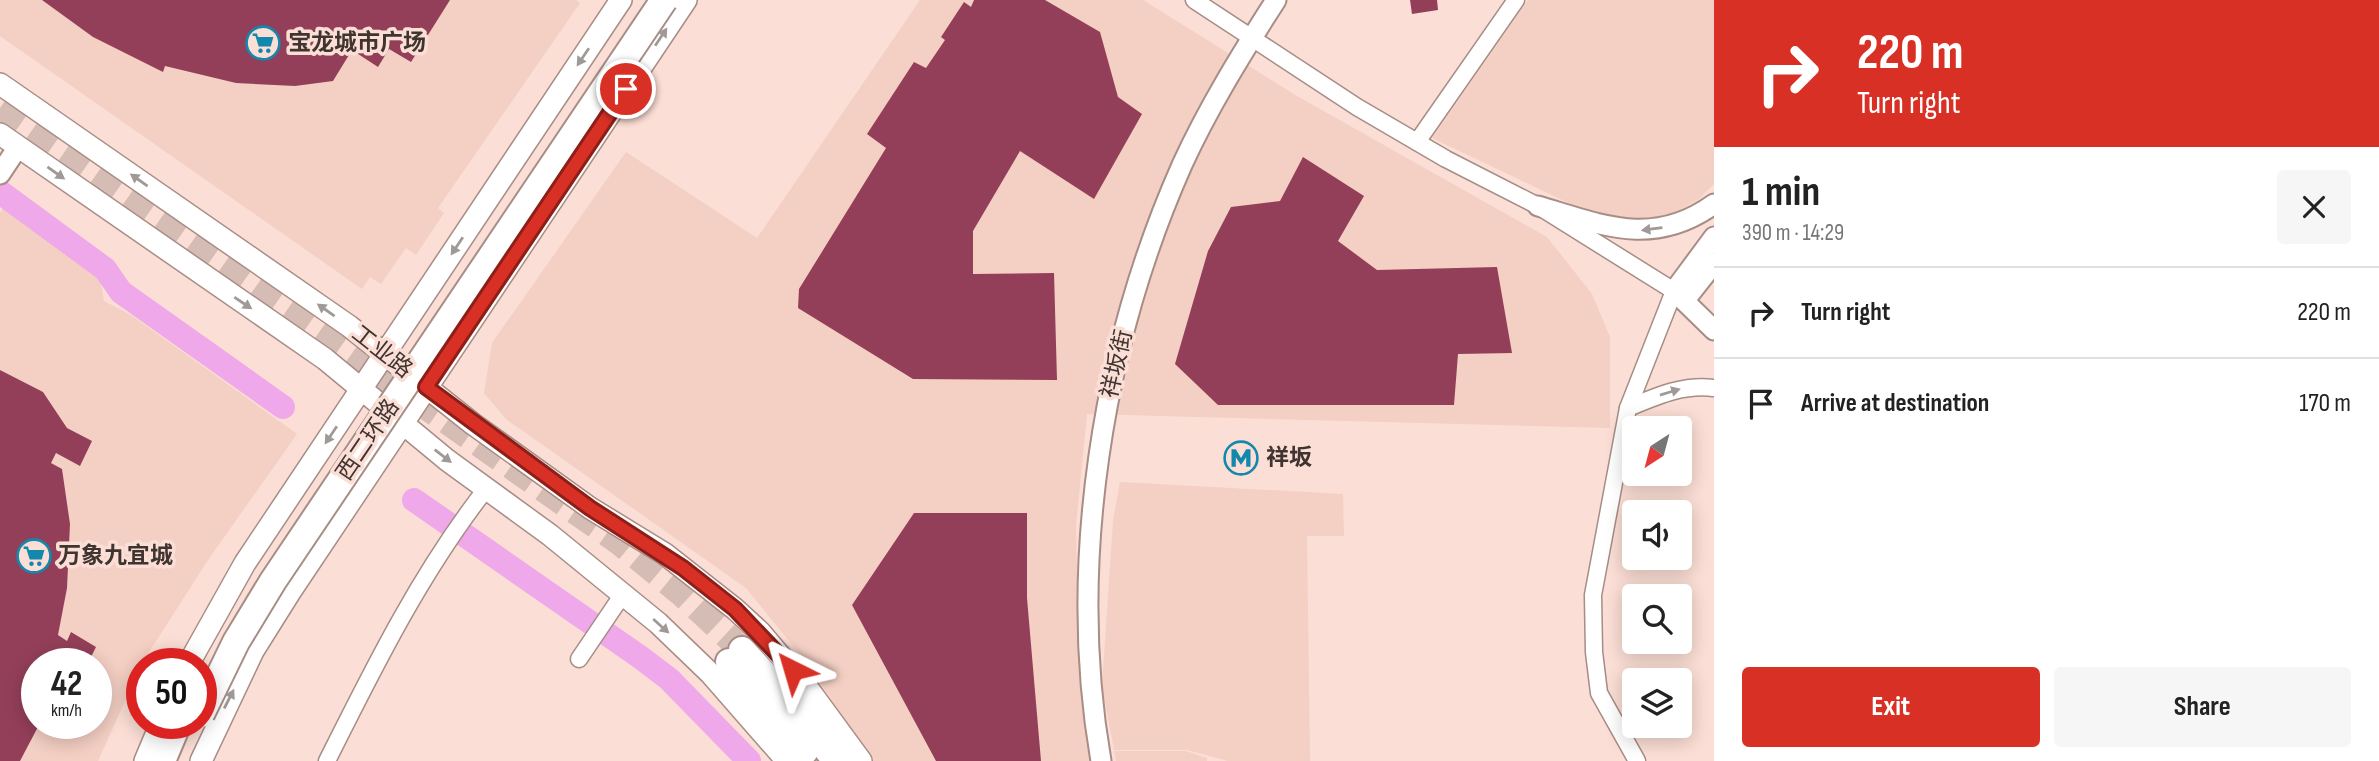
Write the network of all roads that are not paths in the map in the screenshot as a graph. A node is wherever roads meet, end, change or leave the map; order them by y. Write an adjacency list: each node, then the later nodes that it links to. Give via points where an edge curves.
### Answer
1 (646, 0): 29 (highway, 西二环路, via 259,572)
2 (664, 0): 31 (highway, 西二环路, bridge, via 273,582)
3 (686, 0): 21 (main road, one-way to 3)
4 (1194, 0): 8 (street)
5 (1276, 0): 8 (street, 祥坂街)
6 (1516, 0): 11 (street)
7 (614, 3): 20 (main road, one-way to 20)
8 (1252, 38): 11 (street); 44 (street, 祥坂街, via 1171,191 1139,282 1109,396 1099,452 1089,589)
9 (0, 84): 20 (main road, 工业路, one-way to 9)
10 (0, 134): 12 (main road, 工业路)
11 (1417, 142): 15 (street)
12 (18, 147): 13 (street); 23 (main road, 工业路, one-way to 23, via 325,359)
13 (1, 173)
14 (1714, 204): 15 (street, one-way to 15, via 1682,222 1633,230)
15 (1538, 206): 18 (street)
16 (1714, 237): 18 (street)
17 (1714, 263): 18 (street)
18 (1680, 295): 19 (street); 24 (street)
19 (1714, 330)
20 (385, 354): 21 (main road, 工业路); 23 (main road)
21 (426, 387): 25 (main road); 43 (main road, 工业路, via 590,508 666,554 735,609 809,690)
22 (1714, 388): 24 (street, one-way to 22, via 1671,391)
23 (361, 389): 25 (main road, 工业路); 28 (main road, one-way to 28, via 246,562)
24 (1628, 408): 45 (street, via 1593,595 1594,641 1599,693)
25 (402, 423): 26 (main road, 工业路, one-way to 26); 38 (main road, one-way to 25, via 253,651)
26 (486, 489): 27 (main road, 工业路); 39 (street, via 450,537 371,671)
27 (623, 594): 30 (street); 40 (main road, 工业路, one-way to 40, via 711,674)
28 (197, 648)
29 (216, 648)
30 (579, 659)
31 (217, 681)
32 (154, 739): 35 (main road)
33 (171, 739): 36 (highway)
34 (191, 739): 37 (highway)
35 (145, 761)
36 (162, 761)
37 (182, 761)
38 (201, 761)
39 (327, 761)
40 (787, 761)
41 (813, 761): 42 (highway, via 736,656 791,703)
42 (836, 761)
43 (861, 761)
44 (1101, 761)
45 (1636, 761)

